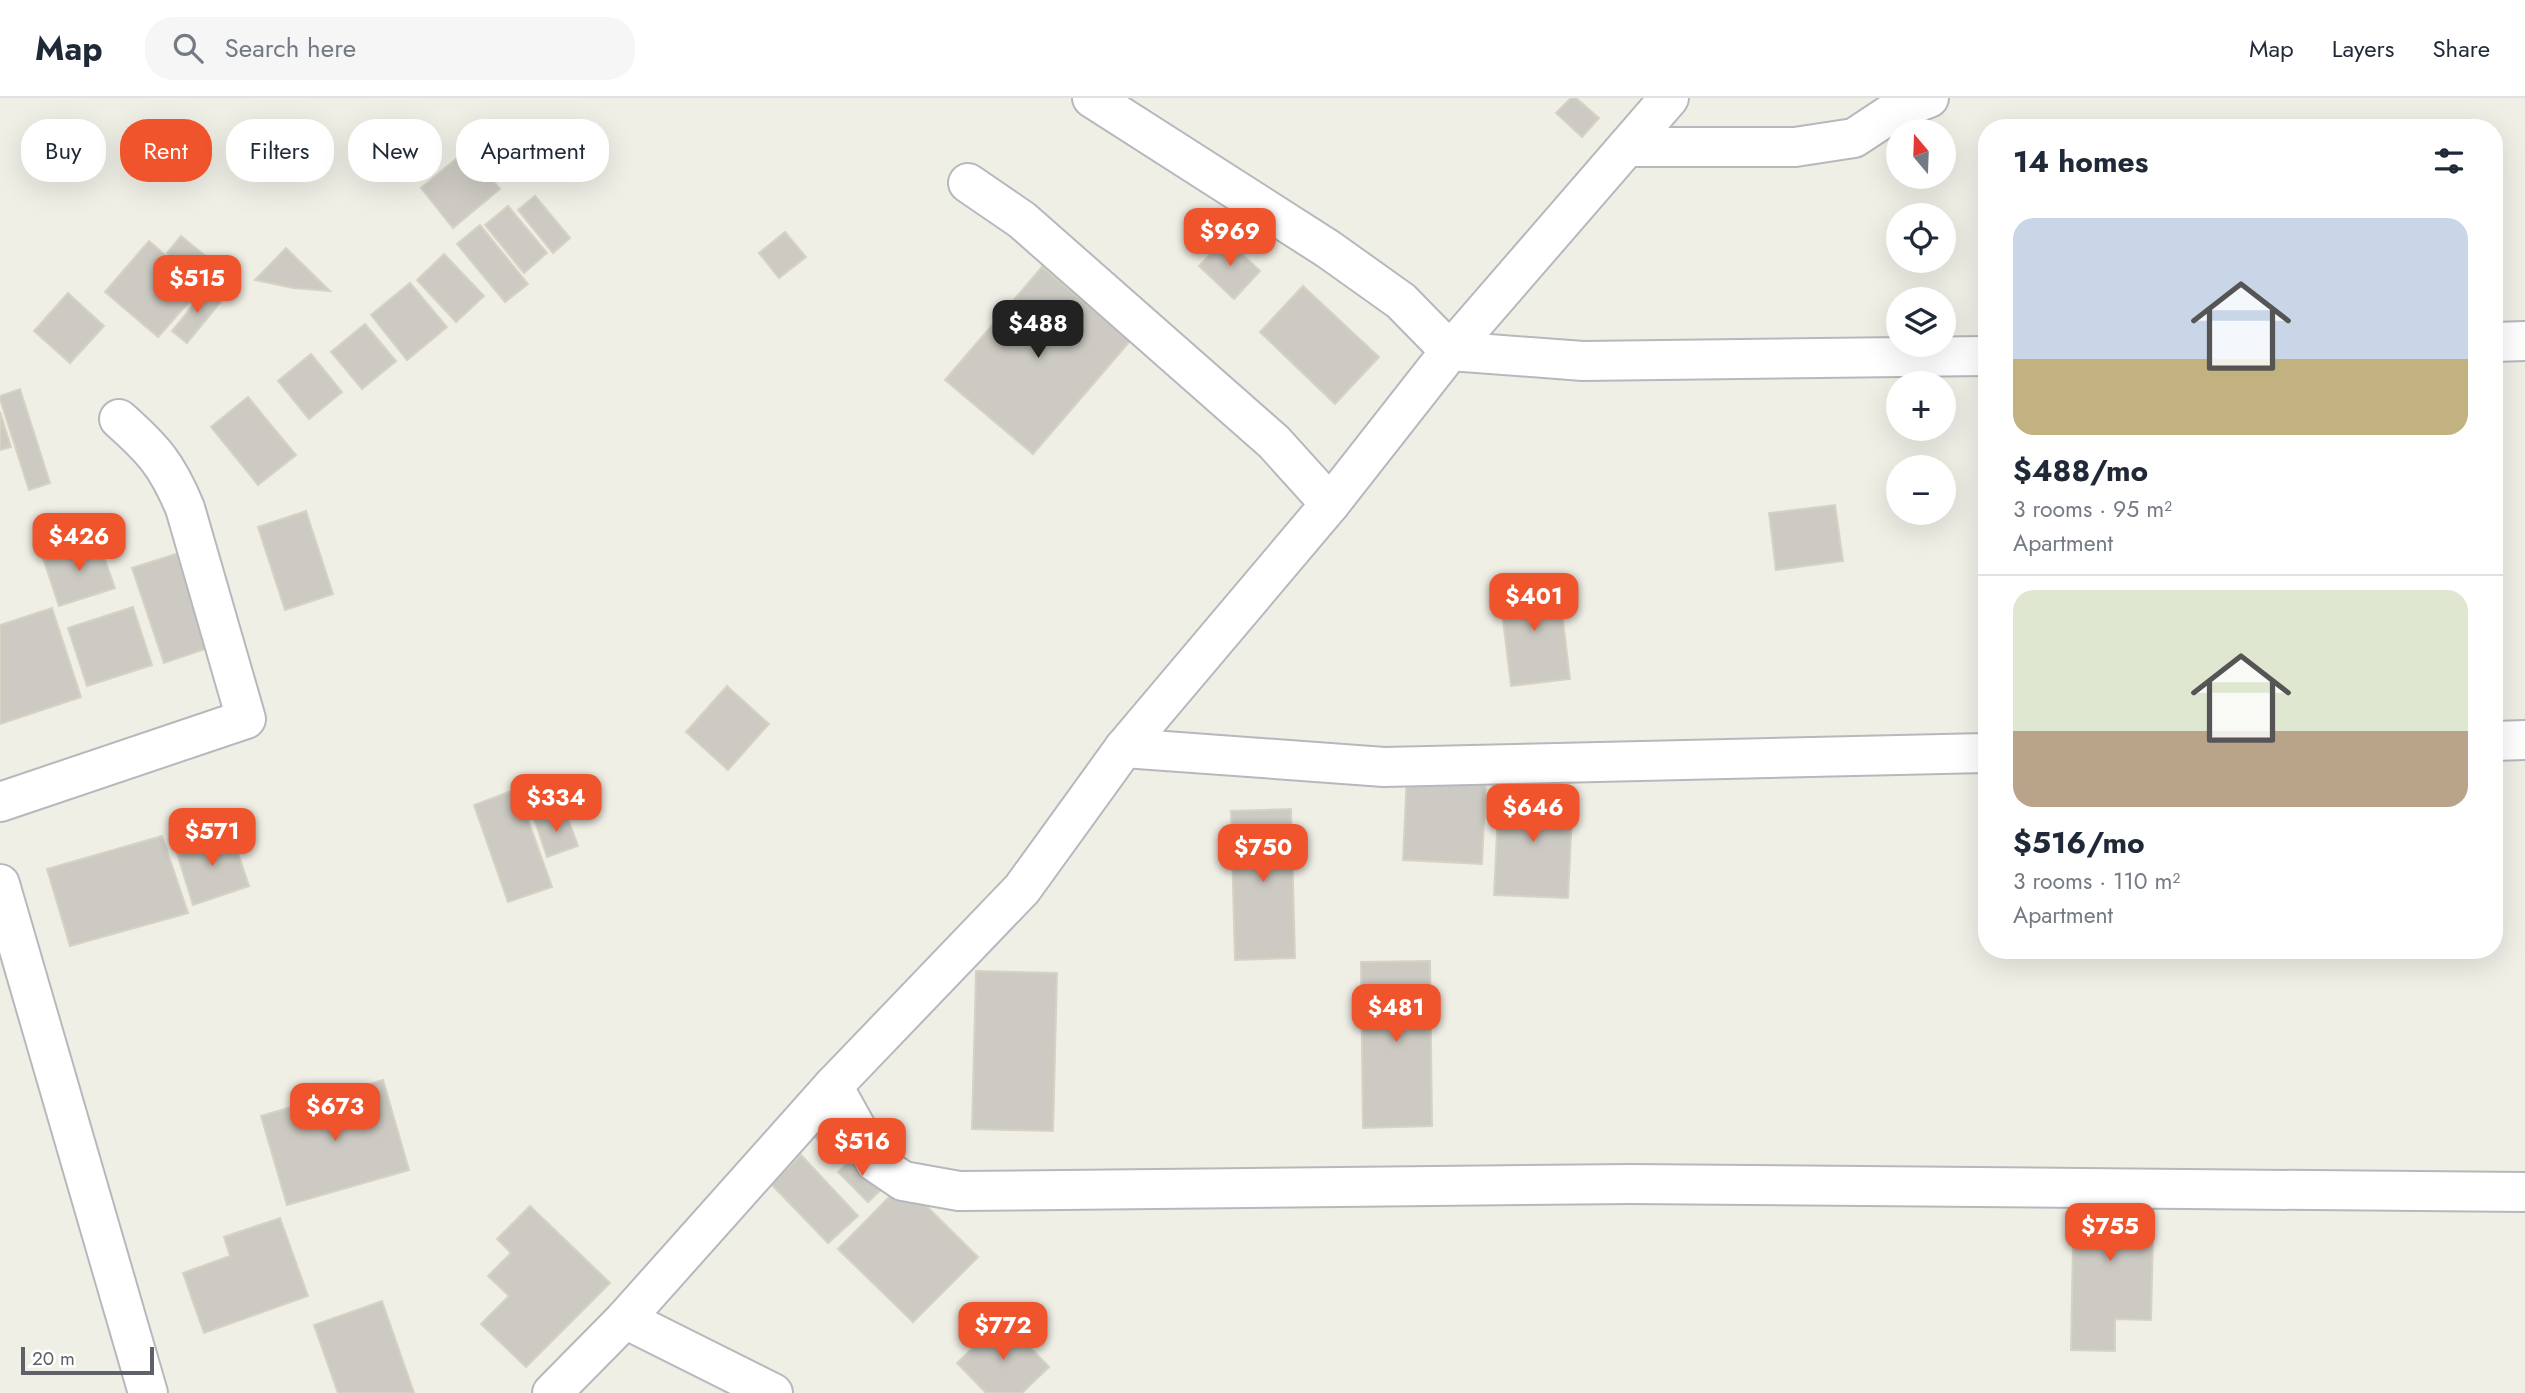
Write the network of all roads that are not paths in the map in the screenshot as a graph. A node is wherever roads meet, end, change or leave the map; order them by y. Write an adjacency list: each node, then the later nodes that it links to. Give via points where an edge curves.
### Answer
1 (1092, 98): 8 (street, via 1328,249 1401,301)
2 (1669, 98): 4 (street)
3 (1929, 98): 4 (street, via 1842,140 1795,147)
4 (1627, 147): 8 (street)
5 (968, 183): 11 (street, via 1022,220 1274,442)
6 (2525, 341): 7 (street)
7 (2503, 342)
8 (1450, 351): 9 (street, via 1583,361); 11 (street)
9 (1978, 356)
10 (119, 419): 16 (street, via 153,449 172,477 246,719)
11 (1330, 505): 14 (street)
12 (2525, 740): 13 (street)
13 (2503, 741)
14 (1124, 748): 15 (street, via 1384,767); 18 (street, via 1022,889)
15 (1978, 753)
16 (0, 802)
17 (0, 884): 21 (street)
18 (833, 1086): 19 (street, via 875,1162 902,1181 959,1191 1631,1184); 20 (street)
19 (2525, 1192)
20 (625, 1319): 22 (street); 23 (street)
21 (148, 1393)
22 (552, 1393)
23 (773, 1393)

